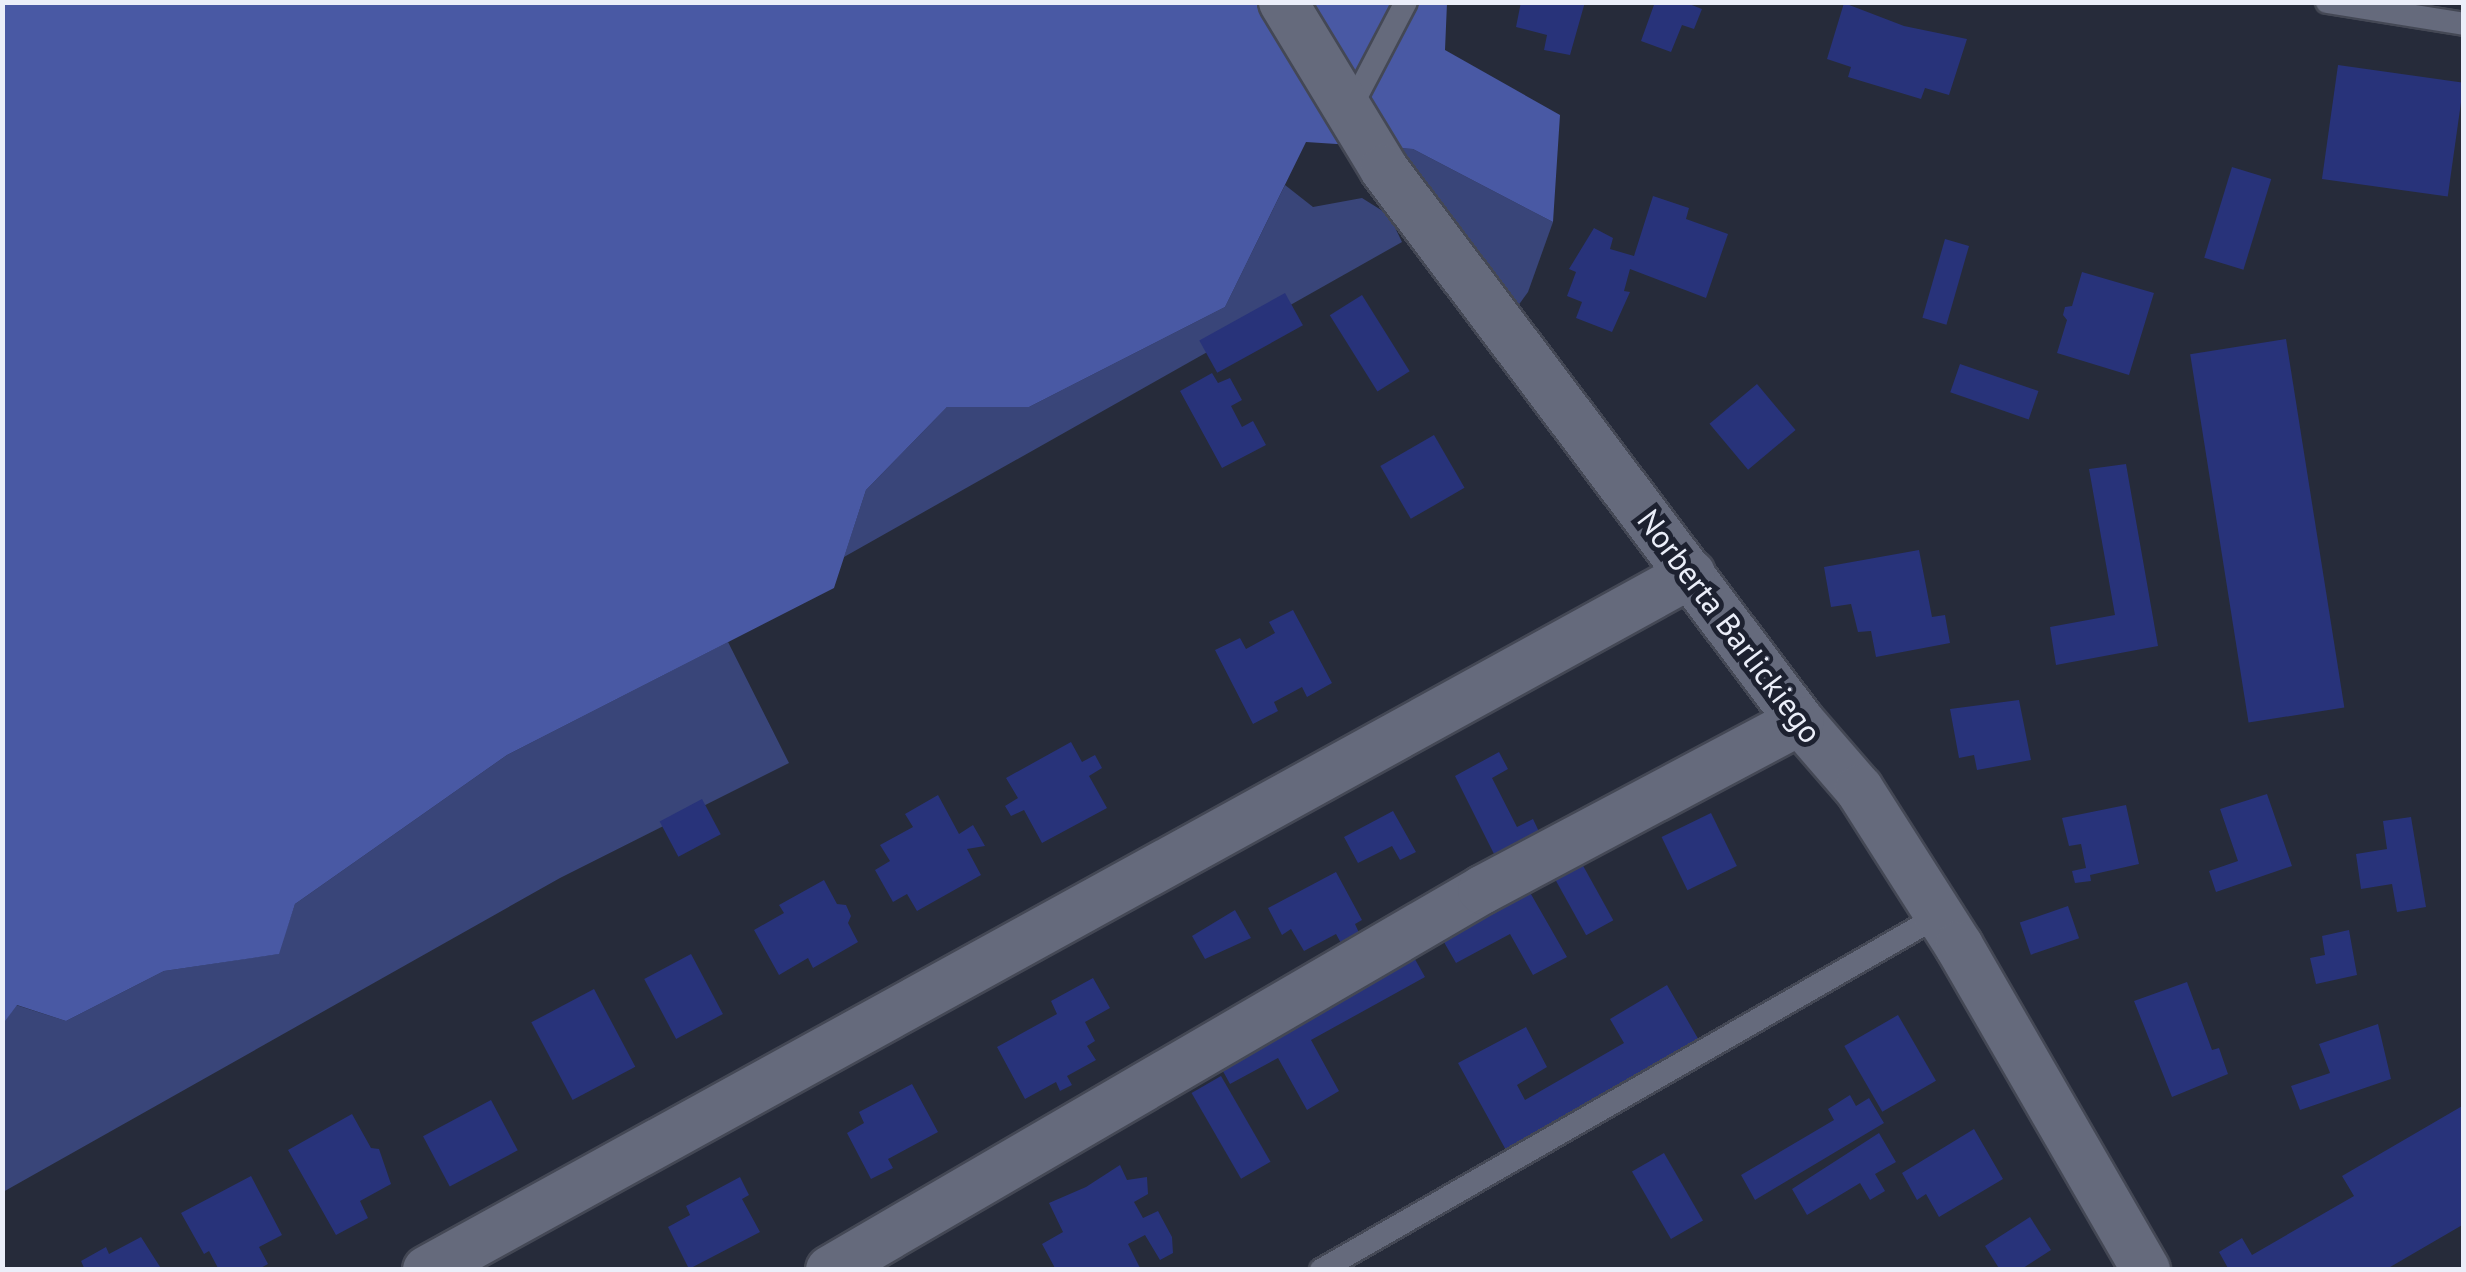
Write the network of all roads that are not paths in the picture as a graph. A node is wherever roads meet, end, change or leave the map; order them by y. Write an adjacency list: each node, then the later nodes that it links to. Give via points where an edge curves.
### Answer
1 (1283, 2): 5 (street, Norberta Barlickiego)
2 (1406, 2): 5 (lane)
3 (2327, 2): 4 (lane)
4 (2464, 24)
5 (1349, 110): 6 (street, Norberta Barlickiego, via 1476,294)
6 (1691, 574): 7 (street, Norberta Barlickiego); 9 (street)
7 (1800, 721): 8 (street, Norberta Barlickiego, via 1859,790); 10 (street, via 1482,890)
8 (1940, 916): 11 (lane); 12 (street, Norberta Barlickiego)
9 (427, 1270)
10 (830, 1270)
11 (1321, 1270)
12 (2146, 1270)

